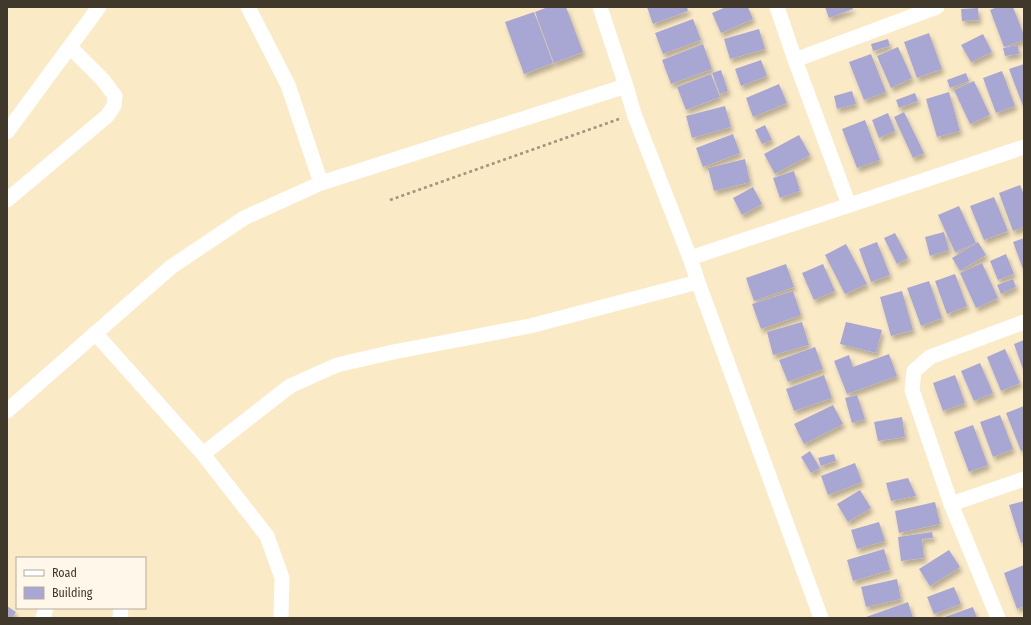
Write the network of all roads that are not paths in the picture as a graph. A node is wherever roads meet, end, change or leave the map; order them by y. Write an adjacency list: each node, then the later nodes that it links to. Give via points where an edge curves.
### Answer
1 (99, 7): 6 (street)
2 (248, 7): 11 (street, via 288,85)
3 (600, 7): 8 (street)
4 (777, 7): 7 (street)
5 (938, 7): 7 (street)
6 (70, 46): 9 (street); 12 (street, via 115,96 114,106 107,116)
7 (795, 60): 13 (street)
8 (626, 86): 11 (street); 14 (street, via 634,114)
9 (7, 132)
10 (1024, 146): 13 (street)
11 (321, 183): 17 (street, via 244,218 171,267)
12 (7, 200)
13 (849, 205): 14 (street)
14 (690, 258): 15 (street)
15 (698, 282): 19 (street, via 530,326 337,365 290,386); 23 (street)
16 (1024, 322): 21 (street, via 930,357 914,371 912,390)
17 (95, 333): 18 (street); 19 (street)
18 (7, 411)
19 (203, 454): 22 (street, via 267,536 282,578)
20 (1024, 479): 21 (street)
21 (951, 504): 24 (street)
22 (281, 618)
23 (821, 618)
24 (998, 618)

